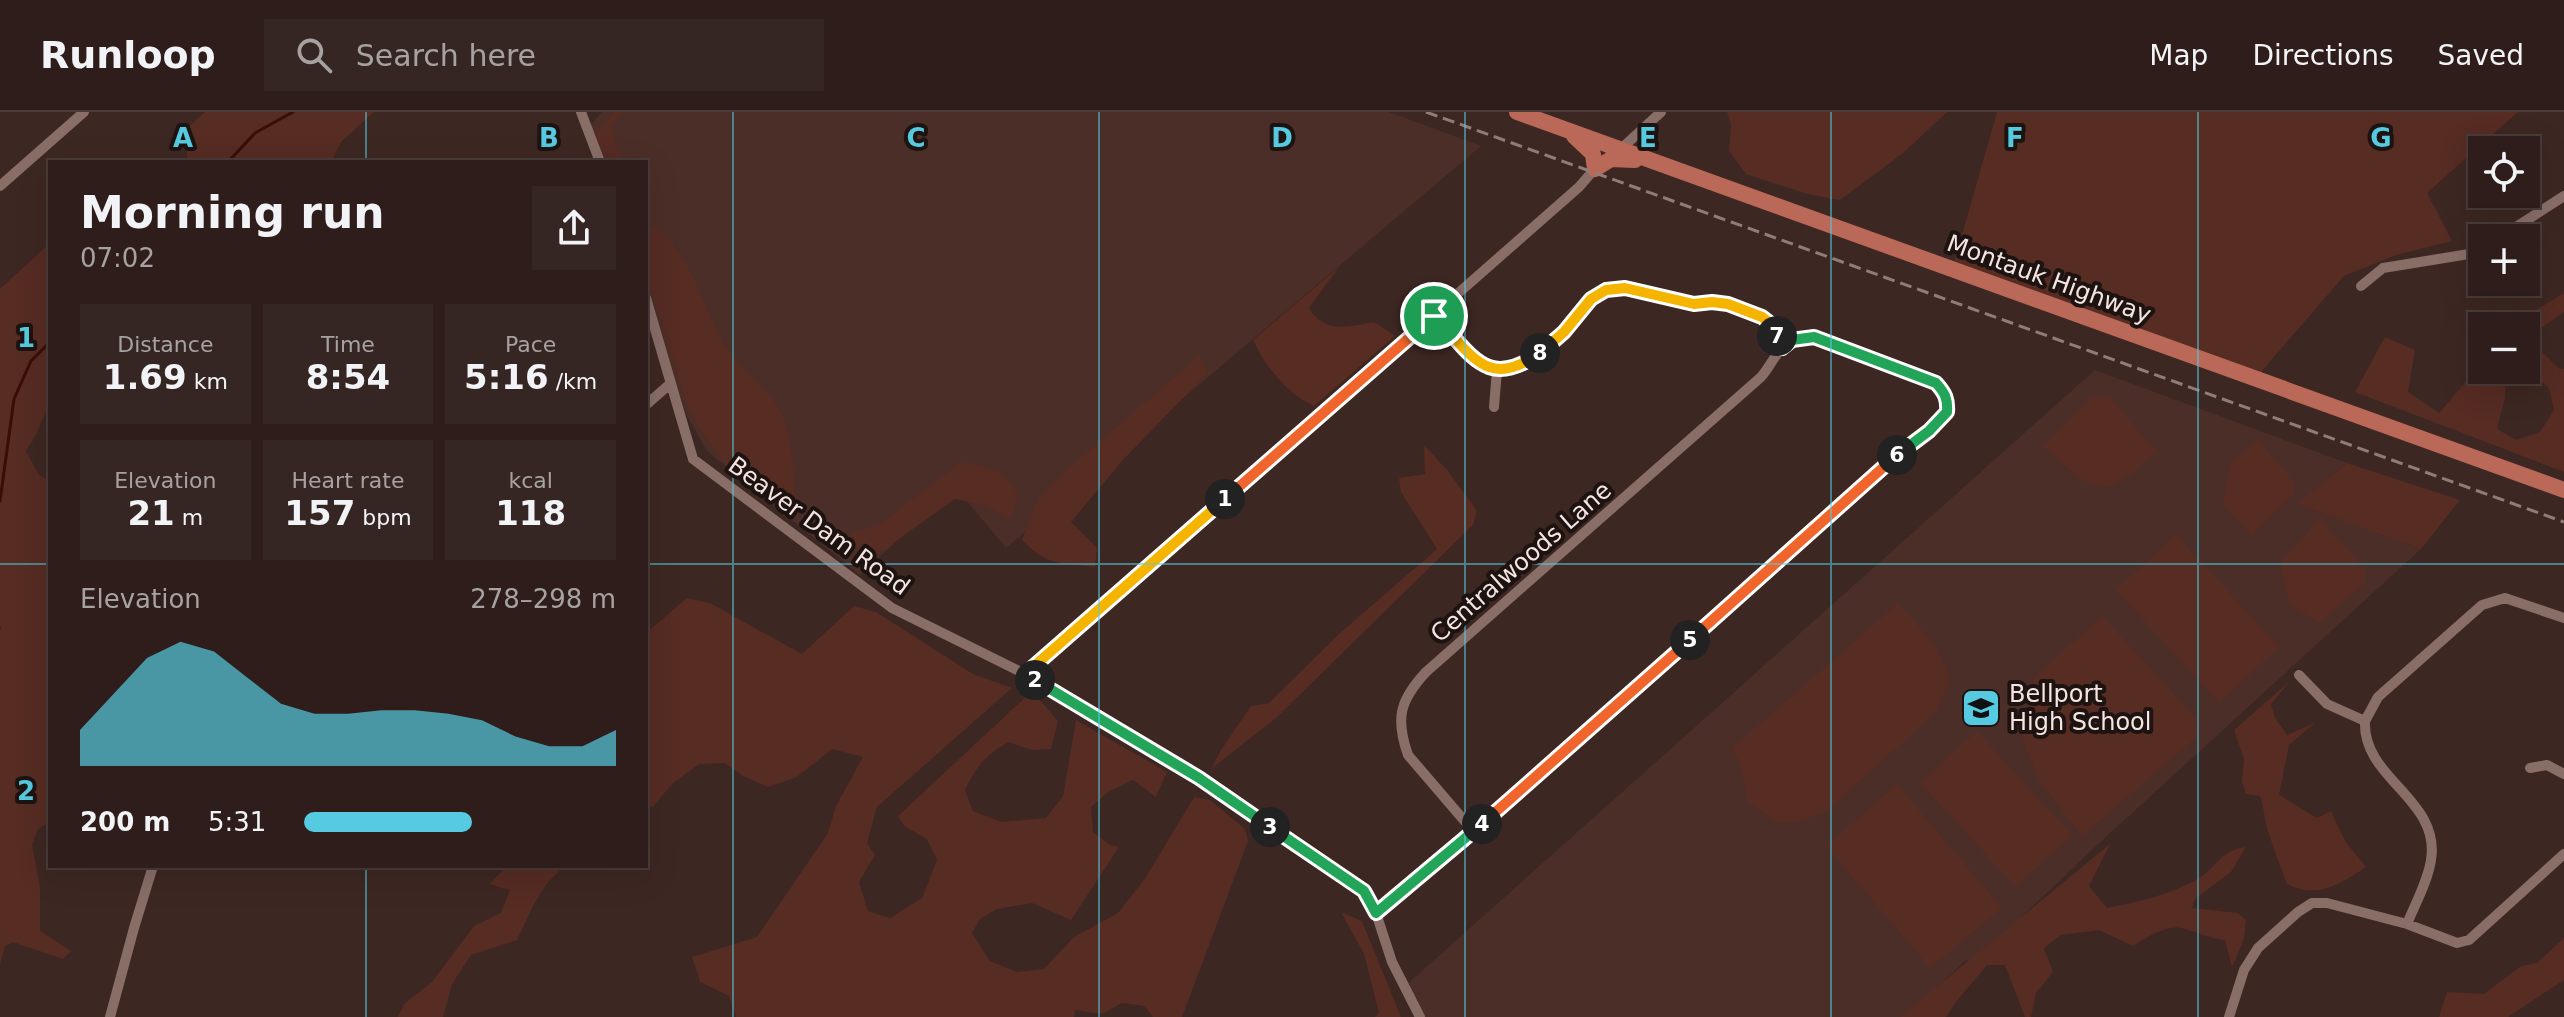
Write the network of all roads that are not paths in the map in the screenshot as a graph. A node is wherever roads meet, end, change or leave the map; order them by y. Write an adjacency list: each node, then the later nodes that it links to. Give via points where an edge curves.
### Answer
1 (84, 112): 10 (street)
2 (1517, 112): 5 (main road, Montauk Highway)
3 (1661, 112): 6 (street)
4 (584, 114): 7 (street)
5 (1568, 130): 6 (main road, Montauk Highway); 9 (main road, via 1590,150)
6 (1615, 147): 8 (main road, Montauk Highway); 9 (street)
7 (599, 160)
8 (1657, 162): 9 (main road, via 1616,159); 22 (main road, Montauk Highway)
9 (1595, 169): 16 (street)
10 (0, 186)
11 (2564, 196): 12 (street)
12 (2521, 224)
13 (2468, 254): 14 (street, via 2383,268)
14 (2361, 286)
15 (648, 305): 19 (street, Beaver Dam Road)
16 (1434, 316): 18 (street, via 1471,357); 24 (street)
17 (1782, 348): 18 (street, via 1771,324 1728,304 1694,304 1625,288 1591,299 1537,356 1511,370); 29 (street, Centralwoods Lane, via 1761,377 1409,690 1401,723 1408,755); 29 (street, via 1792,340 1814,337 1936,383 1945,393 1947,412)
18 (1497, 370): 21 (street)
19 (671, 383): 20 (street); 24 (street, Beaver Dam Road, via 693,459 892,608)
20 (648, 403)
21 (1494, 407)
22 (2564, 490)
23 (2564, 618): 26 (street, via 2505,598 2482,605 2378,697)
24 (1025, 674): 32 (street, Beaver Dam Road, via 1199,778 1364,891)
25 (2299, 675): 26 (street, via 2327,704)
26 (2365, 721): 33 (street, via 2369,751 2417,807 2431,836 2431,859)
27 (2530, 768): 28 (street, via 2547,765)
28 (2564, 774)
29 (1474, 832): 32 (street)
30 (2564, 854): 33 (street, via 2469,940 2457,943)
31 (152, 868): 34 (street)
32 (1376, 913): 35 (street, Beaver Dam Road, via 1392,962)
33 (2407, 924): 36 (street, via 2312,903 2258,948 2244,970)
34 (110, 1017)
35 (1420, 1017)
36 (2229, 1017)

